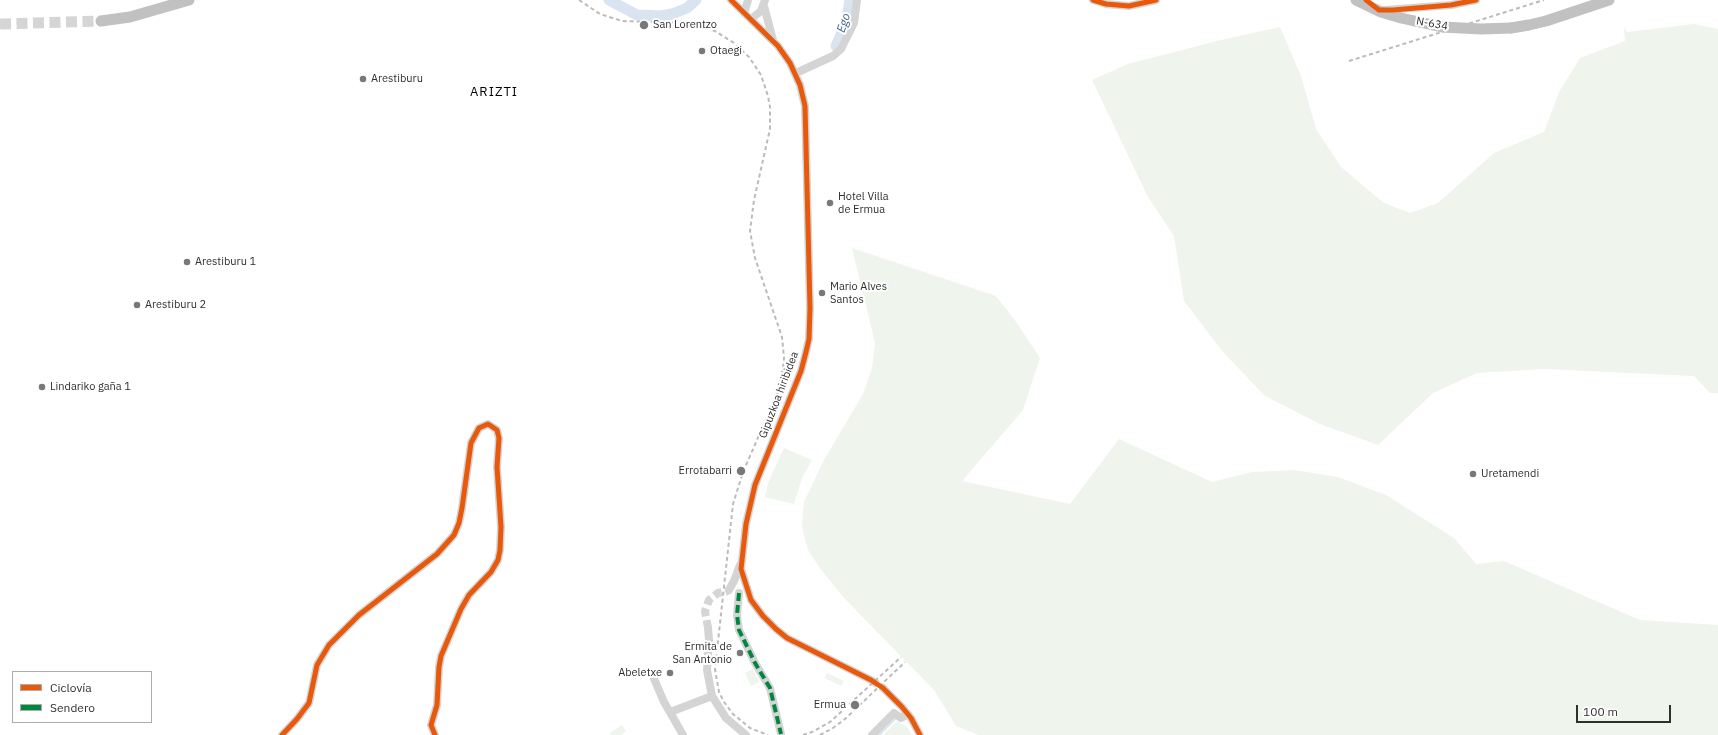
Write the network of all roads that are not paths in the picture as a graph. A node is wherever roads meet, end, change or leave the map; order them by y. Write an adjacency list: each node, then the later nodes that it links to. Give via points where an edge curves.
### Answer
1 (189, 0): 14 (highway, via 130,17)
2 (731, 0): 12 (street, Gipuzkoa hiribidea)
3 (748, 0): 12 (street)
4 (857, 0): 16 (street, via 854,23 841,49 833,56)
5 (1093, 0): 6 (street, via 1129,6)
6 (1156, 0)
7 (1356, 0): 10 (highway, N-634, bridge, via 1394,16 1442,27 1481,29 1529,26)
8 (1366, 0): 9 (street, via 1379,10 1451,5)
9 (1476, 0)
10 (1609, 0)
11 (764, 3): 13 (street, via 761,11); 15 (street)
12 (744, 13): 13 (street, Gipuzkoa hiribidea)
13 (751, 19): 15 (street, Gipuzkoa hiribidea)
14 (101, 21)
15 (773, 41): 16 (street, Gipuzkoa hiribidea)
16 (796, 73): 17 (street, Gipuzkoa hiribidea, via 805,106 809,339 801,371 755,485)
17 (742, 556): 18 (street, via 738,573); 20 (street, Gipuzkoa hiribidea, via 741,569)
18 (729, 589): 19 (street); 20 (street, via 736,587 746,591)
19 (739, 593): 20 (street); 28 (street, via 739,630 770,688)
20 (752, 600): 23 (street, Gipuzkoa hiribidea, via 763,616 787,638)
21 (708, 628): 25 (street, via 707,670)
22 (652, 674): 26 (street)
23 (871, 680)
24 (883, 688): 27 (street)
25 (712, 696): 26 (street, via 677,709); 32 (street, via 726,718)
26 (671, 714): 31 (street)
27 (908, 714): 33 (street, via 902,718 894,713); 34 (street)
28 (781, 734)
29 (282, 735): 30 (street, via 298,719 308,703 317,665 329,645 359,615 437,554 454,535 462,508 471,443 479,428 488,424 497,430 499,438 497,467 500,550 491,572 469,595 441,656 437,705 431,725)
30 (435, 735)
31 (683, 735)
32 (746, 735)
33 (872, 735)
34 (920, 735)

